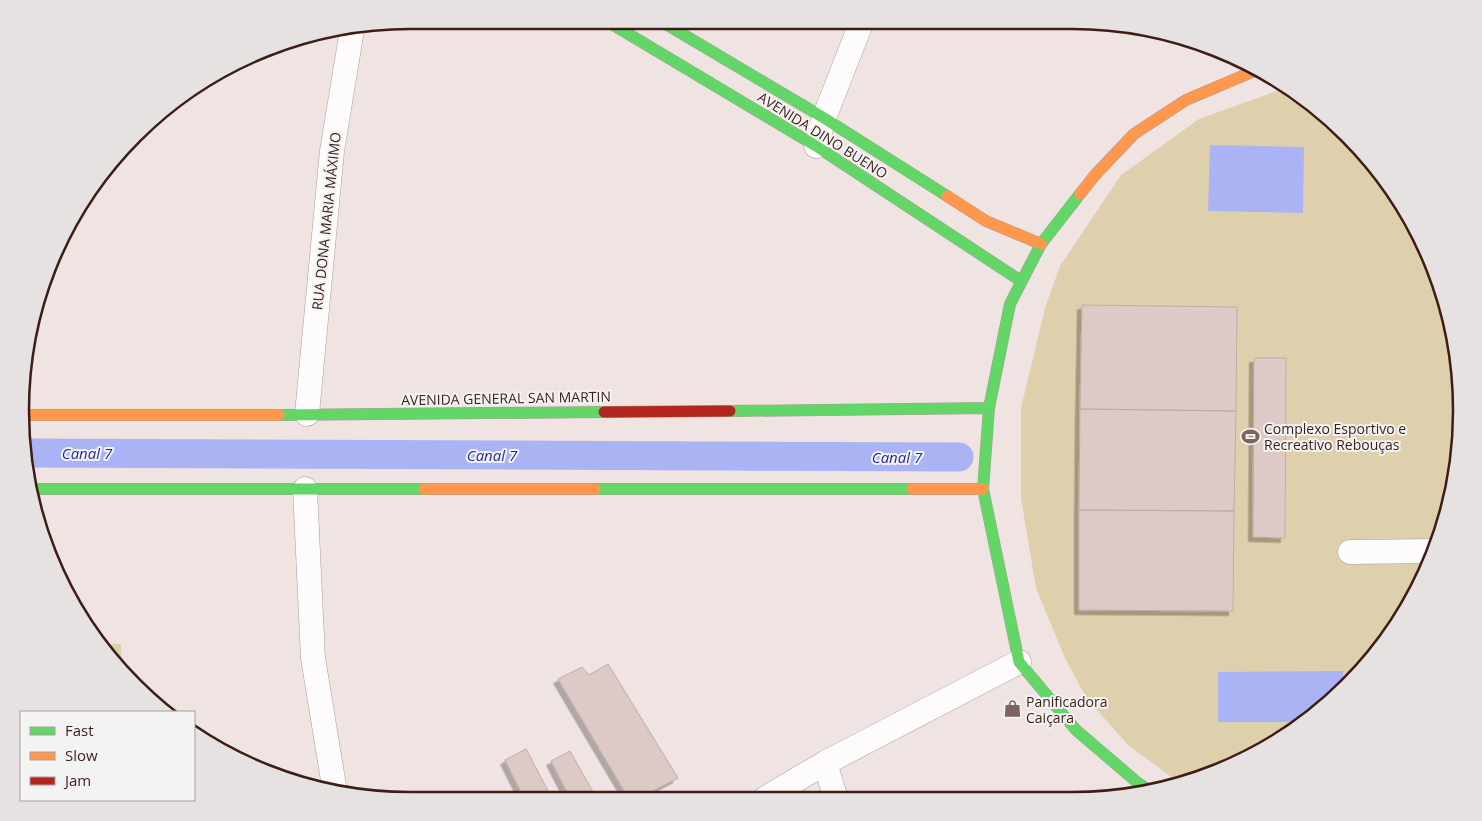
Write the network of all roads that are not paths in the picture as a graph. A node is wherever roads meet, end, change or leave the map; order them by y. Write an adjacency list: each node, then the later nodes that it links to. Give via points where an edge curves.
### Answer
1 (620, 29): 7 (main road, AVENIDA DINO BUENO)
2 (674, 29): 6 (main road, AVENIDA DINO BUENO)
3 (859, 29): 6 (street)
4 (351, 34): 11 (street, RUA DONA MARIA MÁXIMO, via 332,151)
5 (1249, 73): 8 (main road, via 1186,100 1134,134 1095,175)
6 (824, 118): 7 (street); 8 (main road, AVENIDA DINO BUENO, via 986,221)
7 (816, 146): 9 (main road, AVENIDA DINO BUENO)
8 (1041, 244): 9 (main road)
9 (1021, 281): 10 (main road, via 1010,304)
10 (989, 408): 11 (main road, AVENIDA GENERAL SAN MARTIN); 15 (main road)
11 (307, 414): 12 (main road, AVENIDA GENERAL SAN MARTIN)
12 (29, 415)
13 (37, 489): 14 (main road)
14 (305, 489): 15 (main road); 20 (street, via 312,658)
15 (982, 489): 18 (main road)
16 (1426, 551): 17 (street)
17 (1350, 552)
18 (1019, 662): 19 (street); 21 (main road, via 1076,730)
19 (825, 763): 22 (street); 23 (street)
20 (333, 784)
21 (1141, 786)
22 (776, 792)
23 (834, 792)

